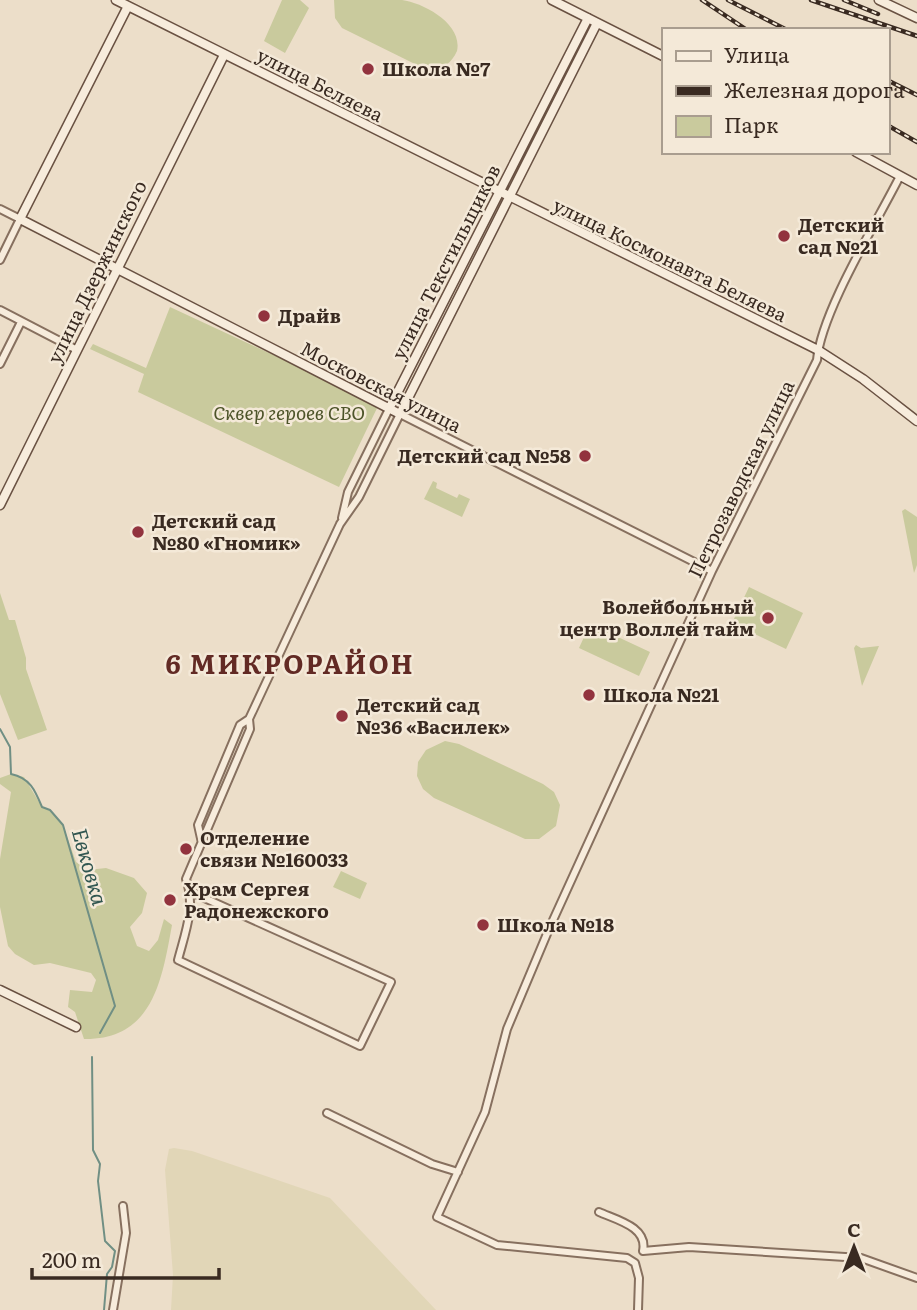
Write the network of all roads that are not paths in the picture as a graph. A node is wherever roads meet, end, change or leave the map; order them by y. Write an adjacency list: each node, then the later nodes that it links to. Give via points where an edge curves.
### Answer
1 (116, 0): 4 (street, улица Беляева)
2 (552, 0): 5 (street)
3 (879, 0): 6 (street)
4 (128, 6): 8 (street, улица Беляева); 16 (street)
5 (587, 18): 7 (street); 13 (street, улица Текстильщиков)
6 (917, 18)
7 (597, 23): 9 (street); 14 (street, улица Текстильщиков)
8 (224, 55): 13 (street, улица Беляева); 18 (street, улица Дзержинского)
9 (662, 56)
10 (860, 154): 11 (street)
11 (900, 176): 12 (street); 22 (street, Петрозаводская улица, via 844,285)
12 (917, 185)
13 (500, 194): 14 (street, улица Беляева); 24 (street, улица Текстильщиков)
14 (509, 198): 22 (street, улица Космонавта Беляева); 25 (street, улица Текстильщиков)
15 (0, 209): 16 (street, Московская улица)
16 (20, 219): 17 (street); 18 (street, Московская улица)
17 (0, 260)
18 (116, 268): 21 (street, улица Дзержинского); 24 (street, Московская улица)
19 (0, 310): 20 (street)
20 (21, 321): 21 (street); 23 (street)
21 (77, 350): 29 (street, улица Дзержинского)
22 (818, 350): 26 (street, улица Космонавта Беляева); 31 (street, Петрозаводская улица, via 813,369)
23 (0, 364)
24 (389, 409): 25 (street, Московская улица); 27 (street, улица Текстильщиков)
25 (400, 414): 28 (street, улица Текстильщиков); 31 (street, Московская улица)
26 (917, 421)
27 (348, 492): 28 (street); 30 (street, улица Текстильщиков)
28 (359, 497): 30 (street, улица Текстильщиков)
29 (0, 505)
30 (340, 524): 32 (street, улица Текстильщиков)
31 (712, 571): 38 (street, Петрозаводская улица, via 507,1029 485,1112)
32 (249, 719): 33 (street, улица Текстильщиков, via 250,729); 33 (street, улица Текстильщиков, via 240,725 198,825)
33 (202, 843): 34 (street, улица Текстильщиков, via 186,878)
34 (191, 892): 34 (street, улица Текстильщиков, via 178,960 360,1046 391,982)
35 (0, 990): 36 (street)
36 (76, 1027)
37 (327, 1113): 38 (street)
38 (458, 1172): 42 (street, Петрозаводская улица, via 437,1217 497,1245 621,1256)
39 (124, 1206): 44 (street, via 126,1233)
40 (599, 1212): 41 (street, via 639,1231)
41 (643, 1251): 42 (street); 43 (street, via 689,1247 861,1258)
42 (633, 1261): 45 (street, via 639,1278)
43 (917, 1278)
44 (113, 1310)
45 (638, 1310)

